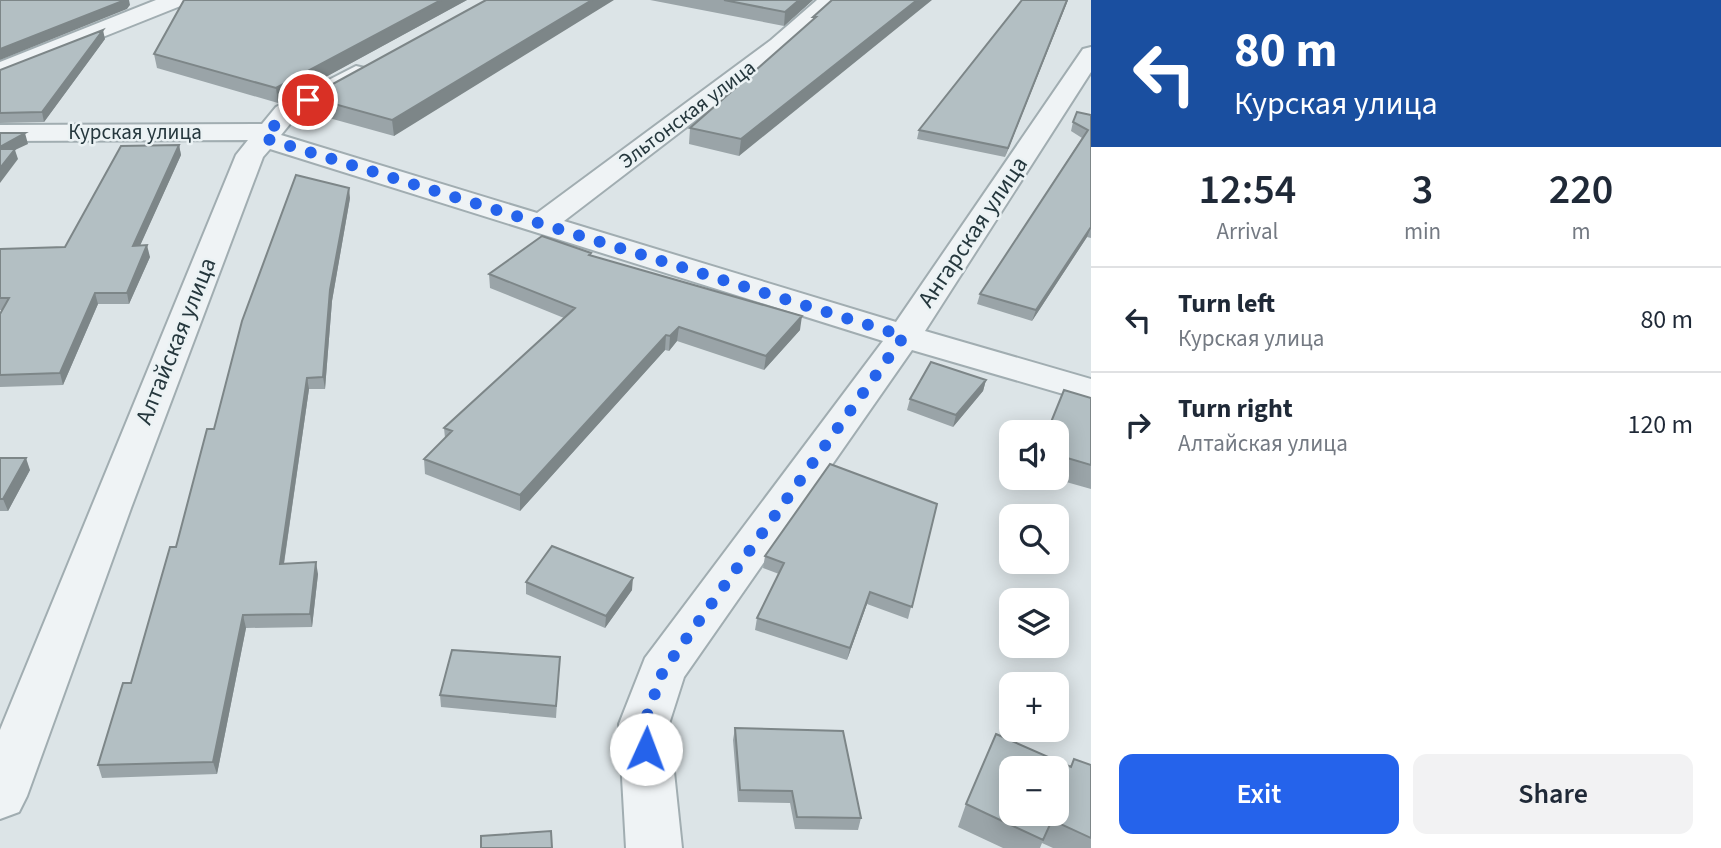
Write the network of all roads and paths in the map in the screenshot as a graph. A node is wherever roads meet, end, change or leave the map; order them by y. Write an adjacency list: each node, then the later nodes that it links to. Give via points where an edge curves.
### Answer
1 (175, 0): 5 (street)
2 (830, 0): 8 (street, Эльтонская улица, via 779,45)
3 (390, 54): 7 (street, Алтайская улица, via 285,113)
4 (1091, 54): 9 (street, Ангарская улица)
5 (0, 71)
6 (0, 133): 7 (street, Курская улица)
7 (267, 135): 8 (street, Курская улица); 11 (street, Алтайская улица, via 250,155)
8 (541, 224): 9 (street, Курская улица)
9 (904, 336): 10 (street, Курская улица); 12 (street, Ангарская улица, via 663,671 644,724)
10 (1091, 391)
11 (0, 796)
12 (654, 848)

